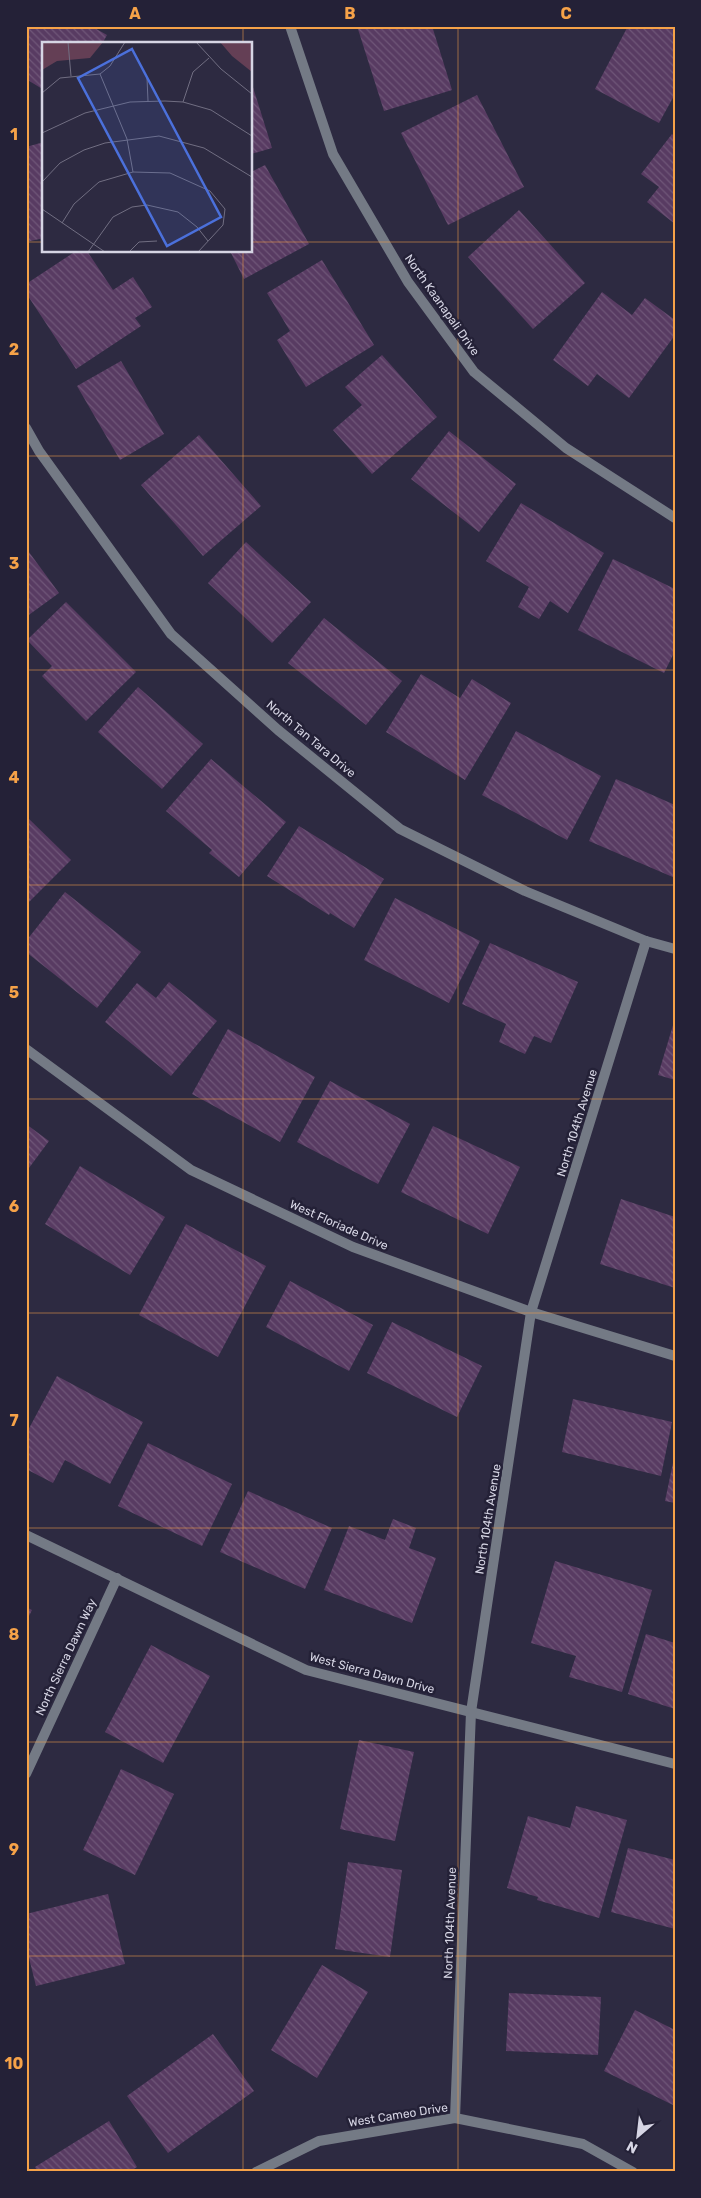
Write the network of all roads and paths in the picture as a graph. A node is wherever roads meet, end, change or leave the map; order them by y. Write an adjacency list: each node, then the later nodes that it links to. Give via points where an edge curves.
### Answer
1 (290, 26): 3 (street, North Kaanapali Drive, via 333,154 408,282 474,372 566,448)
2 (26, 428): 4 (street, North Tan Tara Drive, via 39,451 171,634 278,730 400,828 525,891)
3 (675, 518)
4 (646, 941): 5 (street, North Tan Tara Drive); 7 (street, North 104th Avenue)
5 (675, 949)
6 (26, 1049): 7 (street, West Floriade Drive, via 191,1170 353,1247)
7 (531, 1312): 8 (street, West Floriade Drive); 11 (street, North 104th Avenue)
8 (675, 1356)
9 (26, 1535): 10 (street, West Sierra Dawn Drive)
10 (117, 1578): 11 (street, West Sierra Dawn Drive, via 306,1670); 13 (street, North Sierra Dawn Way)
11 (471, 1712): 12 (street, West Sierra Dawn Drive); 14 (street, North 104th Avenue)
12 (675, 1764)
13 (26, 1774)
14 (454, 2118): 15 (street, West Cameo Drive, via 319,2141); 16 (street, West Cameo Drive, via 582,2144)
15 (256, 2172)
16 (633, 2172)

